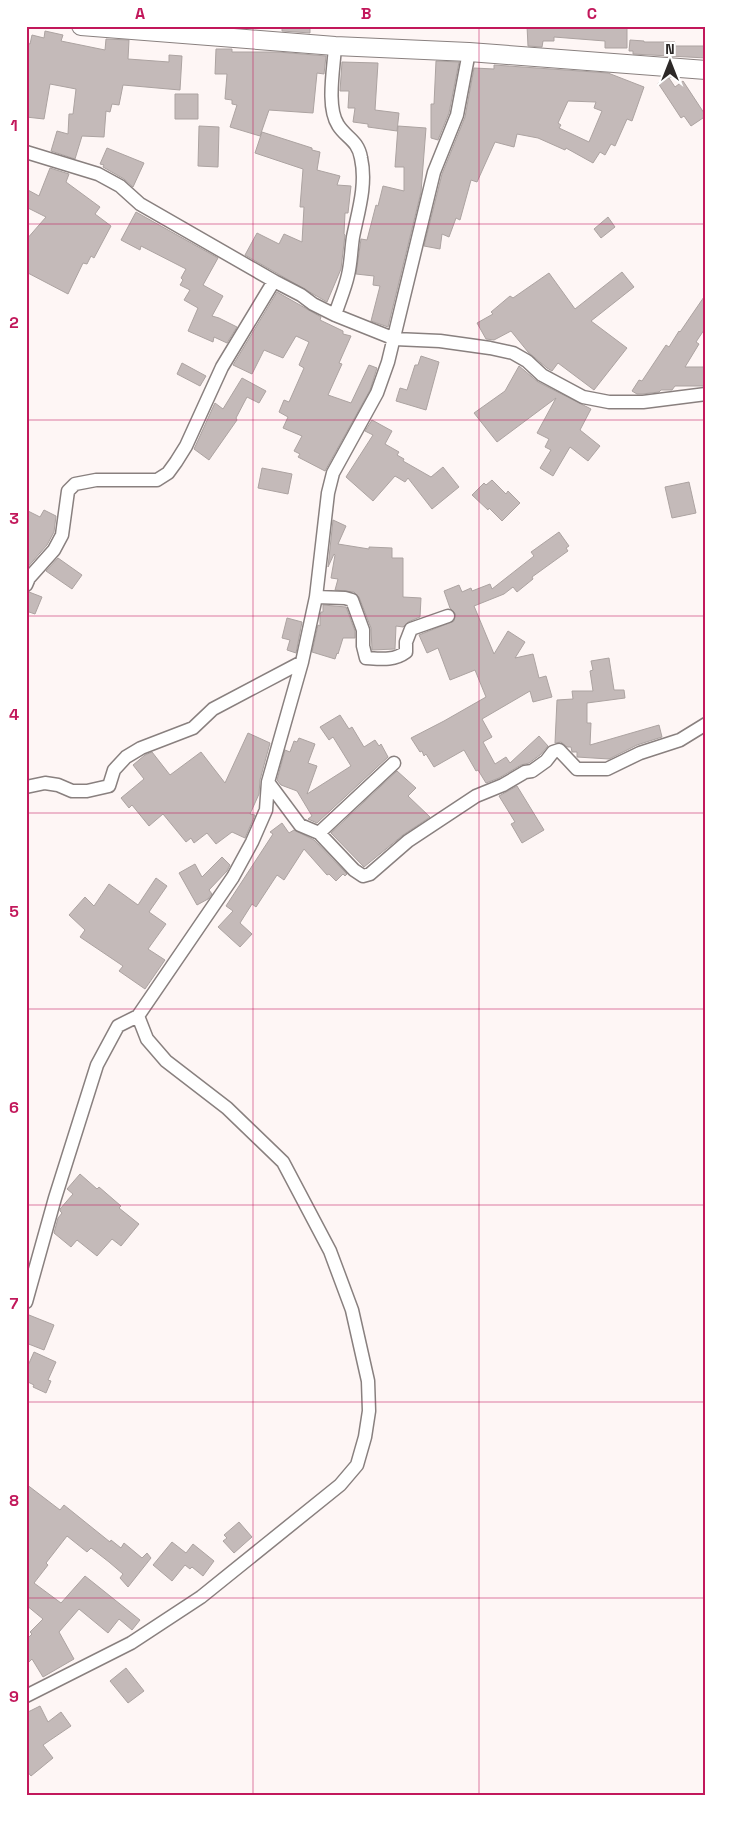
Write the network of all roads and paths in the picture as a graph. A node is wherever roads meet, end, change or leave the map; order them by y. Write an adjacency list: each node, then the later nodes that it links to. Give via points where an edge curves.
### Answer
1 (81, 26): 2 (main road)
2 (335, 46): 3 (main road); 7 (street, via 333,114 338,126 358,147 363,175 348,276)
3 (469, 52): 4 (main road); 8 (street, via 457,115 434,172)
4 (706, 70)
5 (26, 152): 6 (street, via 98,174 120,186 140,204)
6 (274, 281): 7 (street); 10 (street, via 222,367 186,446 168,473 157,480 96,480 75,484 68,491 62,535)
7 (335, 315): 8 (street)
8 (395, 338): 9 (street, via 440,341 514,353 542,375 583,397 610,402 643,402); 11 (street, via 377,393 333,473)
9 (706, 394)
10 (26, 585)
11 (316, 597): 12 (street, via 352,600 362,630 366,658 399,657 406,652 410,629); 13 (street)
12 (448, 616)
13 (302, 662): 16 (street); 17 (street, via 213,709 193,728 126,757 114,770 109,786 87,791 72,791 45,783)
14 (706, 724): 18 (street, via 680,740 640,753 607,769 577,769 559,750 553,752 532,771 476,796 408,840 370,874 363,876)
15 (394, 763): 18 (street)
16 (268, 782): 18 (street, via 300,826); 19 (street, via 266,810 233,877)
17 (26, 787)
18 (319, 833)
19 (138, 1016): 20 (street, via 118,1026 98,1065); 21 (street, via 147,1039 166,1061 226,1108 283,1162 330,1251 352,1310 368,1381 369,1412 357,1465 340,1485 201,1597 131,1643)
20 (26, 1302)
21 (26, 1696)

